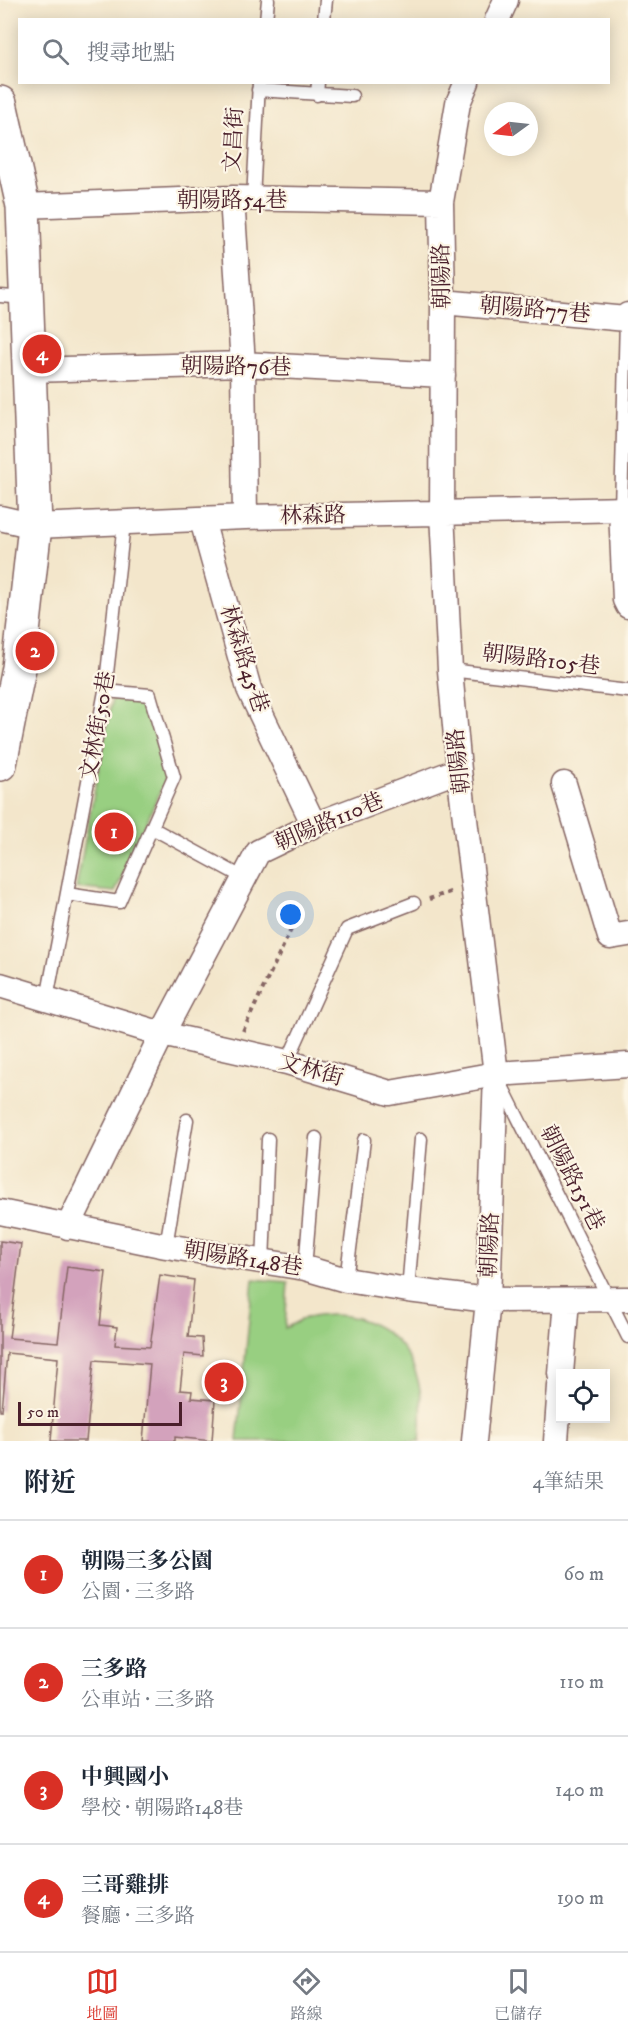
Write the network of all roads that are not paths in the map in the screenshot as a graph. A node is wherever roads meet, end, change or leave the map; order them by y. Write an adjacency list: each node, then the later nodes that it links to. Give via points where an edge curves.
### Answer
1 (268, 0): 4 (lane)
2 (326, 0): 5 (lane)
3 (506, 0): 6 (street)
4 (266, 18)
5 (324, 18)
6 (498, 18)
7 (466, 84): 13 (street, 朝陽路, via 458,103)
8 (258, 86): 9 (lane); 12 (lane, 文昌街)
9 (317, 89): 10 (lane)
10 (352, 96)
11 (0, 102): 14 (street)
12 (242, 199): 13 (street, 朝陽路54巷); 14 (street, 朝陽路54巷); 18 (street)
13 (441, 202): 16 (street, 朝陽路)
14 (23, 206): 15 (street)
15 (14, 297): 19 (street)
16 (443, 302): 17 (street, 朝陽路77巷); 20 (street, 朝陽路)
17 (627, 317): 21 (lane)
18 (243, 364): 19 (street, 朝陽路76巷); 20 (street, 朝陽路76巷); 23 (street)
19 (30, 370): 27 (street)
20 (443, 375): 22 (street, 朝陽路)
21 (624, 509): 22 (street, 林森路); 28 (street)
22 (442, 513): 23 (street, 林森路); 29 (street, 朝陽路)
23 (245, 517): 25 (street, 林森路)
24 (0, 518): 27 (street, 林森路)
25 (202, 520): 26 (street, 林森路); 36 (street, 林森路45巷, via 249,689)
26 (124, 523): 27 (street, 林森路); 31 (lane, 文林街50巷)
27 (35, 526): 30 (street, via 20,668)
28 (628, 606)
29 (450, 670): 32 (lane, 朝陽路105巷); 34 (street, 朝陽路)
30 (7, 691): 33 (street)
31 (105, 691): 37 (lane, via 150,695 174,777); 39 (lane, 文林街50巷)
32 (628, 691)
33 (0, 764)
34 (459, 770): 36 (street, 朝陽路110巷); 47 (street, 朝陽路)
35 (564, 784): 41 (street, via 610,937)
36 (314, 825): 38 (street, 朝陽路110巷, via 258,852)
37 (152, 828): 38 (lane); 39 (lane, via 119,902)
38 (244, 878): 44 (street, 朝陽路110巷)
39 (67, 894): 43 (lane, 文林街50巷)
40 (414, 903): 45 (lane, via 347,929)
41 (628, 934)
42 (0, 985): 43 (street, 文林街)
43 (47, 999): 44 (street, 文林街)
44 (162, 1034): 45 (street, 文林街); 54 (street)
45 (287, 1062): 47 (street, 文林街, via 390,1093)
46 (628, 1065): 47 (street, 文林街)
47 (496, 1074): 60 (lane, 朝陽路151巷); 61 (street, 朝陽路)
48 (187, 1120): 55 (lane)
49 (316, 1138): 57 (lane)
50 (268, 1139): 56 (lane)
51 (421, 1139): 59 (lane)
52 (364, 1140): 58 (lane)
53 (0, 1212): 54 (street, 朝陽路148巷)
54 (68, 1227): 55 (street, 朝陽路148巷)
55 (166, 1246): 56 (street, 朝陽路148巷)
56 (263, 1263): 57 (street, 朝陽路148巷)
57 (305, 1268): 58 (street, 朝陽路148巷)
58 (346, 1280): 59 (street, 朝陽路148巷)
59 (408, 1290): 61 (street, 朝陽路148巷)
60 (619, 1299): 62 (street, 朝陽路148巷); 63 (lane, 朝陽路151巷)
61 (488, 1300): 62 (street, 朝陽路148巷); 66 (street, 朝陽路)
62 (567, 1300): 64 (street)
63 (628, 1337)
64 (561, 1369)
65 (558, 1423): 67 (street)
66 (474, 1441)
67 (556, 1441)

